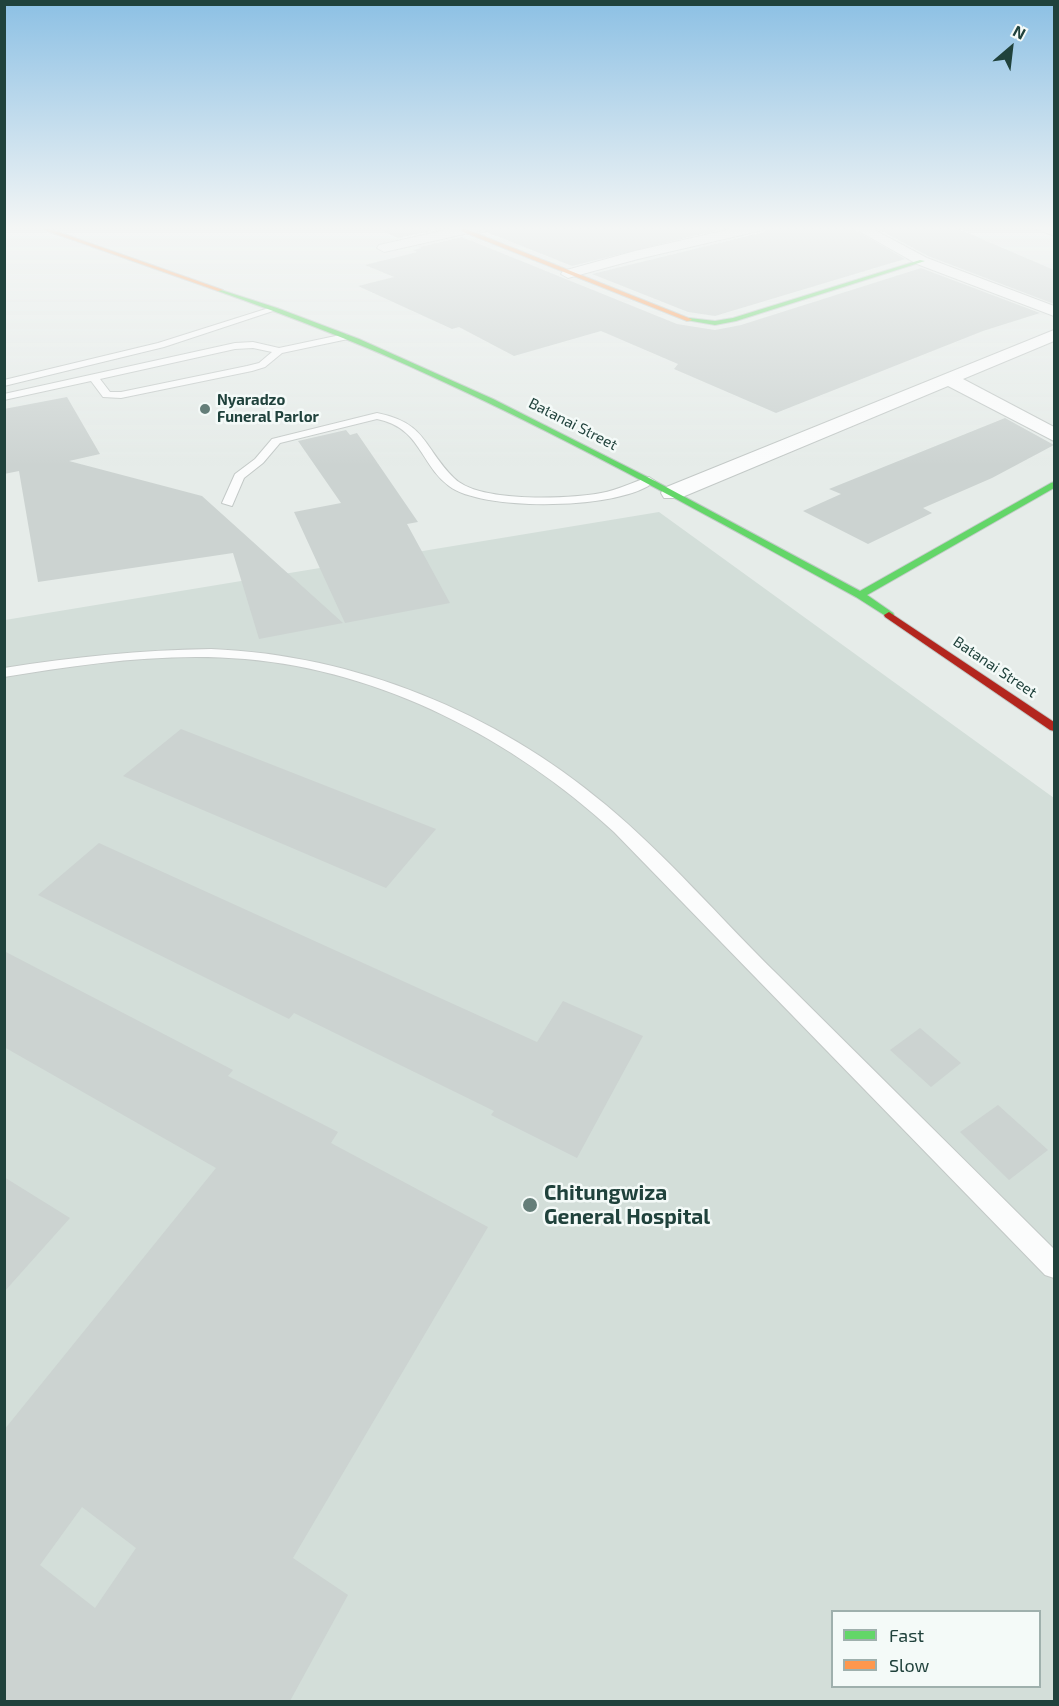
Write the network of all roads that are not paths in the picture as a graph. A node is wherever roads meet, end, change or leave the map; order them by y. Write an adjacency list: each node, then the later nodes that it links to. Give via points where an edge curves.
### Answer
1 (268, 307): 4 (street, Batanai Street)
2 (650, 307): 3 (street, via 684,320 715,323)
3 (777, 307)
4 (275, 309): 6 (street, Batanai Street); 10 (lane, via 161,345)
5 (1054, 335): 9 (street)
6 (345, 337): 7 (lane); 13 (street, Batanai Street, via 531,420)
7 (279, 351): 8 (lane, via 253,345 235,346); 8 (lane, via 262,365 249,369 121,395 107,395)
8 (94, 378): 11 (lane)
9 (949, 379): 12 (street); 15 (street)
10 (4, 383)
11 (4, 398)
12 (1054, 435)
13 (649, 481): 15 (street, Batanai Street); 16 (lane, via 601,497 546,500 472,493 453,485 408,424 393,417 376,416 276,441 239,476)
14 (1051, 489): 17 (street)
15 (672, 493): 17 (street, Batanai Street)
16 (228, 503)
17 (860, 595): 19 (street, Batanai Street)
18 (4, 674): 20 (lane, via 110,660 198,654 272,657 385,684 438,704 495,733 601,811)
19 (1054, 727)
20 (1054, 1266)

